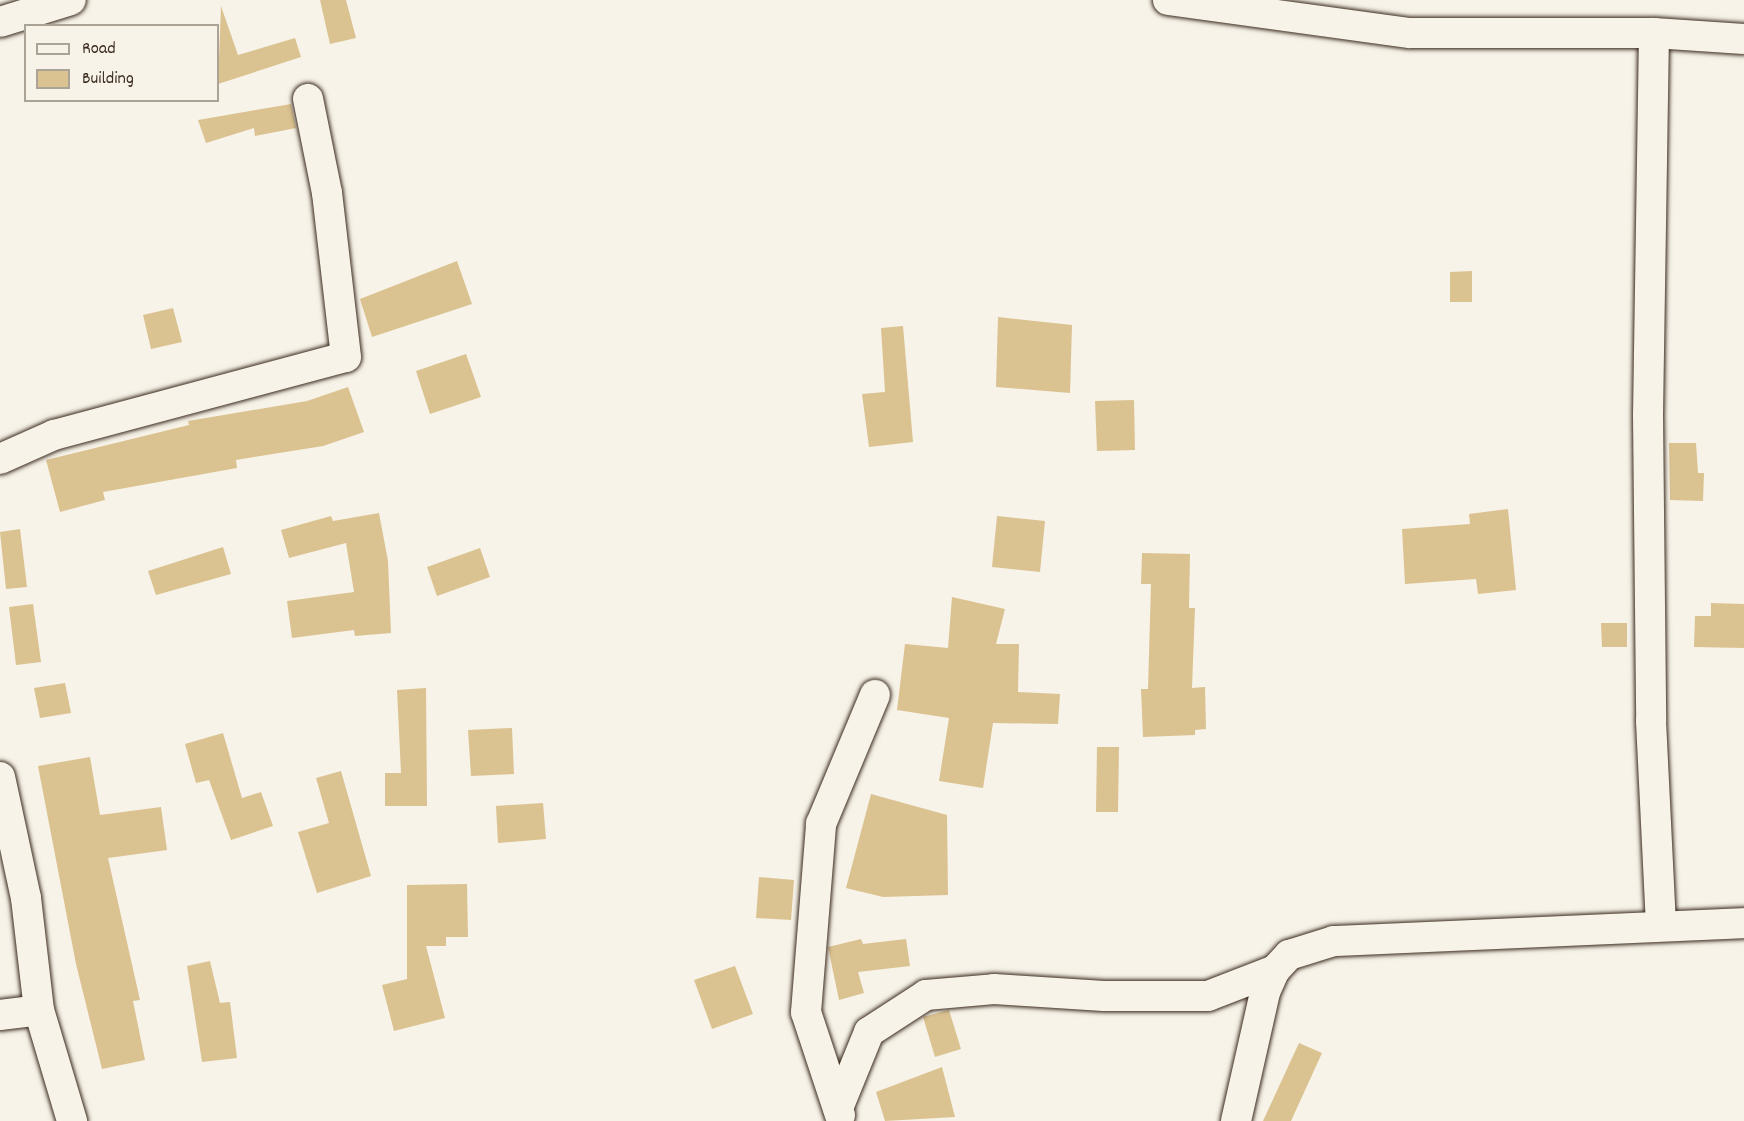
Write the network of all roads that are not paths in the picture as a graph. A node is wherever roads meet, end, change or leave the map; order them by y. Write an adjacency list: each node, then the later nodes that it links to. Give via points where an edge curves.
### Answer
1 (71, 0): 3 (street)
2 (1168, 0): 4 (street, via 1410,33)
3 (0, 22)
4 (1654, 33): 5 (street); 11 (street, via 1648,415 1652,721)
5 (1744, 39)
6 (308, 99): 7 (street, via 327,193 346,357 54,435)
7 (0, 459)
8 (875, 695): 15 (street, via 821,824 806,1012)
9 (0, 777): 13 (street, via 26,898)
10 (1744, 923): 11 (street)
11 (1661, 924): 12 (street, via 1572,932 1334,941 1289,955)
12 (1275, 970): 15 (street, via 1208,996 994,989 926,995 870,1032); 17 (street, via 1265,992)
13 (39, 1010): 14 (street); 16 (street)
14 (0, 1015)
15 (840, 1114)
16 (72, 1121)
17 (1236, 1121)

